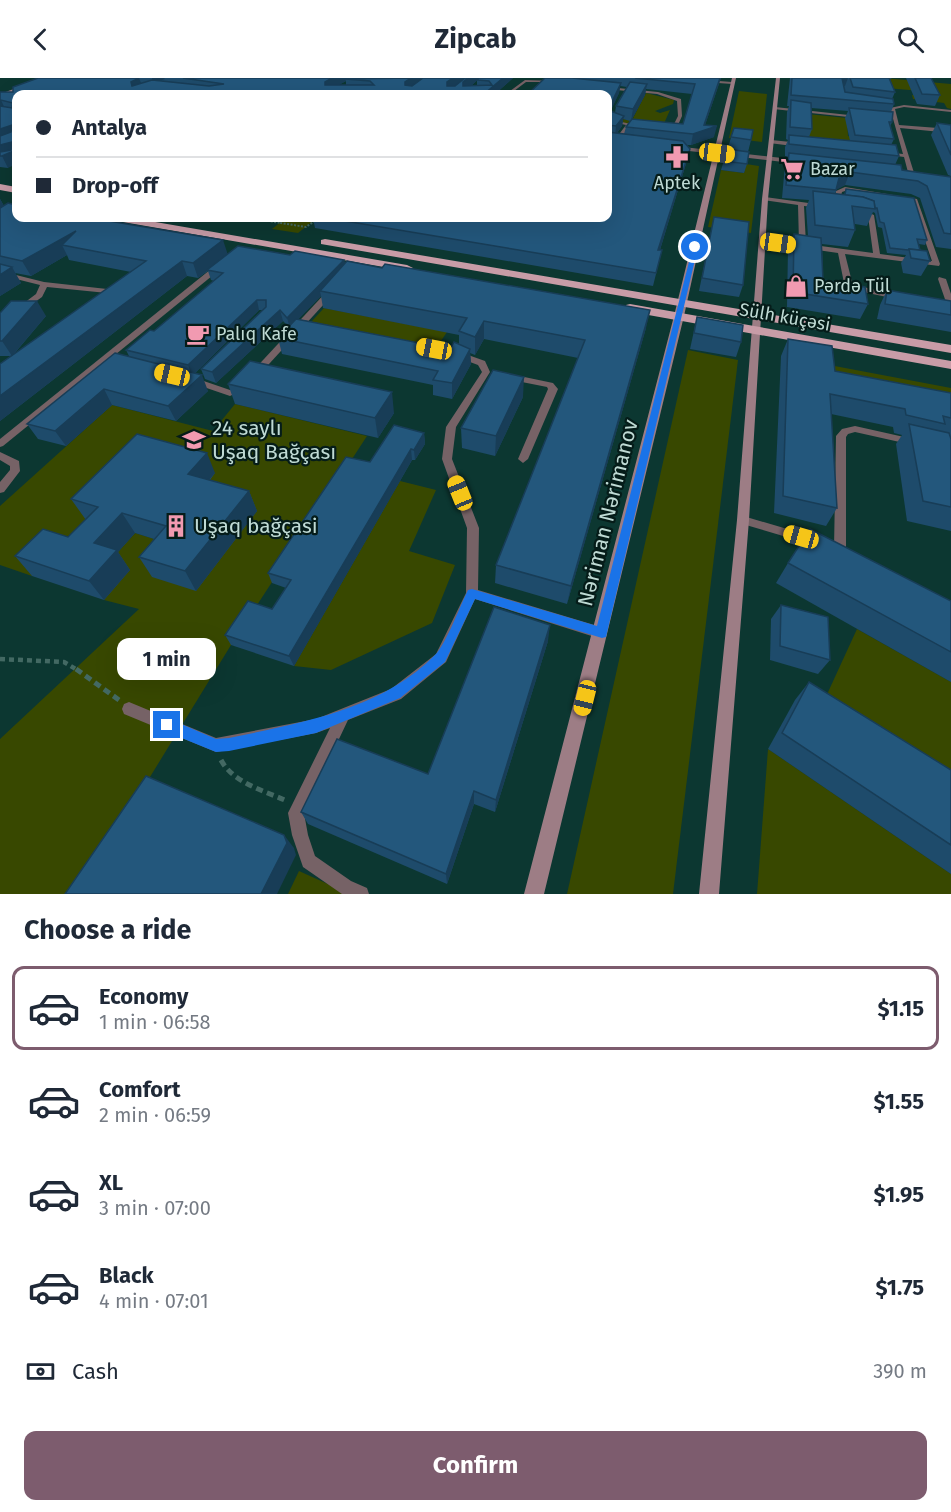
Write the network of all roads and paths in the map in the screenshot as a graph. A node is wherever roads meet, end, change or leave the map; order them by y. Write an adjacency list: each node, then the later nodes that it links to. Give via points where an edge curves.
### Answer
1 (49, 78): 10 (main road)
2 (778, 78): 17 (main road)
3 (546, 81): 6 (lane); 8 (lane); 11 (lane, via 525,81)
4 (704, 81): 5 (lane)
5 (733, 81): 36 (main road)
6 (569, 84)
7 (603, 87): 9 (lane)
8 (535, 89)
9 (627, 89): 14 (lane); 28 (lane, via 679,100 676,126)
10 (18, 90)
11 (513, 90)
12 (0, 97): 13 (lane)
13 (8, 99)
14 (620, 99)
15 (884, 105): 16 (lane)
16 (894, 106): 19 (lane); 25 (lane)
17 (775, 108): 22 (lane); 32 (main road)
18 (614, 110): 20 (lane)
19 (950, 111): 21 (lane)
20 (612, 113)
21 (951, 117)
22 (870, 118)
23 (882, 119): 25 (lane)
24 (612, 121): 26 (lane)
25 (895, 123): 29 (lane); 38 (lane)
26 (629, 124): 27 (lane); 31 (lane)
27 (638, 125)
28 (656, 127)
29 (951, 131)
30 (612, 140): 31 (street)
31 (617, 141): 33 (street)
32 (771, 141): 35 (lane); 39 (main road)
33 (628, 142)
34 (662, 146): 36 (street)
35 (814, 146)
36 (717, 153): 39 (street); 70 (main road)
37 (877, 153): 38 (lane)
38 (906, 156): 42 (lane)
39 (770, 159): 40 (street); 44 (main road)
40 (805, 163)
41 (900, 174): 42 (street)
42 (912, 176): 43 (street)
43 (922, 177)
44 (765, 199): 45 (lane); 54 (main road)
45 (801, 204): 46 (lane); 56 (lane)
46 (836, 207): 59 (lane, via 872,215); 61 (lane, via 839,191 845,189 914,199)
47 (140, 222): 55 (highway)
48 (216, 222): 53 (highway, Sülh küçəsi)
49 (261, 222): 53 (path)
50 (284, 222): 53 (path)
51 (314, 222): 52 (path, via 308,227)
52 (291, 225): 53 (path); 53 (path)
53 (280, 229): 70 (highway, Sülh küçəsi)
54 (762, 240): 56 (lane); 75 (main road)
55 (252, 241): 58 (lane); 64 (highway, via 357,264)
56 (803, 246): 57 (lane)
57 (841, 251): 59 (lane); 69 (lane, via 852,287)
58 (238, 252)
59 (877, 256): 61 (lane)
60 (230, 259): 83 (lane)
61 (936, 264): 63 (lane)
62 (0, 273): 66 (lane)
63 (942, 279): 65 (lane); 73 (lane)
64 (479, 281)
65 (951, 281)
66 (44, 284): 68 (lane); 77 (lane, via 39,296)
67 (338, 285): 76 (lane)
68 (107, 291)
69 (905, 299)
70 (682, 303): 74 (main road, Nəriman Nərimanov); 75 (highway, Sülh küçəsi)
71 (940, 305): 73 (lane)
72 (621, 306): 74 (highway, Sülh küçəsi)
73 (951, 306)
74 (679, 316): 75 (highway, Sülh küçəsi); 97 (main road, Nəriman Nərimanov)
75 (758, 323): 79 (highway, Sülh küçəsi); 82 (highway, Sülh küçəsi); 95 (main road)
76 (300, 324): 78 (lane); 89 (lane, via 241,389 230,393)
77 (0, 325)
78 (311, 326)
79 (897, 340): 80 (highway, Sülh küçəsi); 82 (highway)
80 (951, 349)
81 (445, 351): 86 (lane, via 482,363)
82 (900, 356): 85 (highway, Sülh küçəsi)
83 (103, 359): 84 (lane); 90 (lane)
84 (115, 362)
85 (951, 365)
86 (486, 372): 93 (lane, via 550,385 553,389); 96 (lane, via 451,427 447,459 473,528)
87 (204, 373): 89 (lane)
88 (184, 378): 89 (lane)
89 (195, 381)
90 (0, 444)
91 (924, 445): 95 (lane, via 855,429 841,436 845,552)
92 (0, 455): 94 (lane, via 15,464 15,471)
93 (523, 459)
94 (0, 489)
95 (742, 520): 105 (main road)
96 (472, 593): 97 (lane); 100 (lane, via 441,658 396,694)
97 (602, 633): 104 (main road, Nəriman Nərimanov)
98 (0, 659): 99 (path, via 64,662 93,679)
99 (129, 709): 101 (lane)
100 (343, 715): 101 (lane, via 316,726); 102 (lane)
101 (216, 745): 102 (path, via 222,766 235,777)
102 (299, 807): 103 (lane, via 296,813 300,835 309,861)
103 (361, 894)
104 (534, 894)
105 (709, 894)

